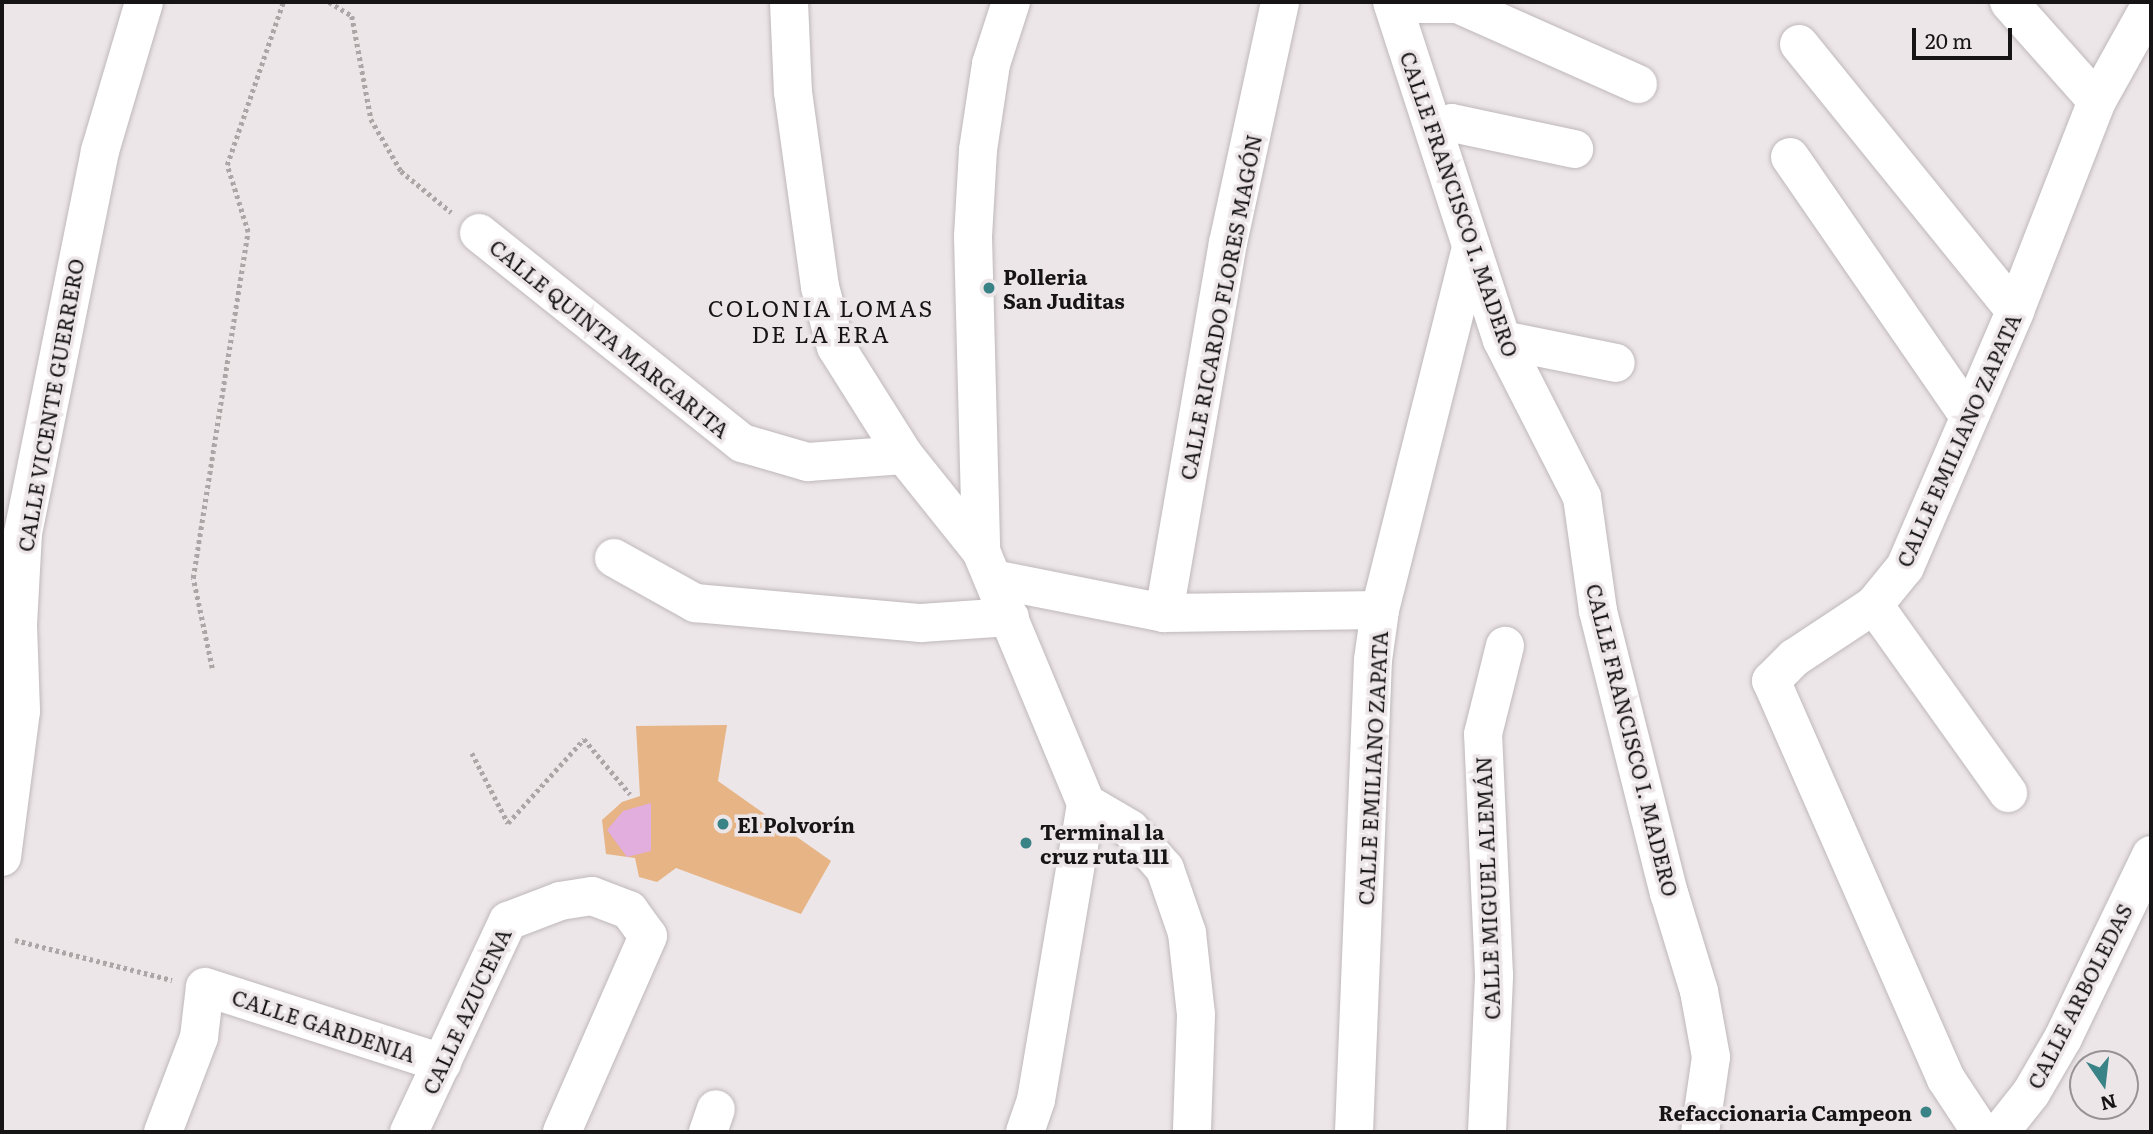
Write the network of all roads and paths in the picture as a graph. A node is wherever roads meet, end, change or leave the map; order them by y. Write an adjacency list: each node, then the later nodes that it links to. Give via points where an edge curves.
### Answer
1 (144, 2): 36 (street, CALLE VICENTE GUERRERO, via 100,151 23,533 18,625 21,711)
2 (283, 2): 30 (path, via 227,166 248,232 193,578)
3 (329, 2): 16 (path, via 352,16 371,119 401,171)
4 (789, 2): 22 (street, via 793,92 820,287 836,347)
5 (1010, 2): 24 (street, via 991,64 977,163 973,237)
6 (1280, 2): 27 (street, CALLE RICARDO FLORES MAGÓN, via 1228,243)
7 (2009, 2): 12 (street)
8 (1393, 3): 11 (street, via 1458,4); 13 (street, CALLE FRANCISCO I. MADERO)
9 (2151, 4): 12 (street, CALLE EMILIANO ZAPATA)
10 (1800, 44): 18 (street)
11 (1638, 84)
12 (2097, 102): 18 (street, CALLE EMILIANO ZAPATA)
13 (1435, 132): 14 (street, via 1452,123); 17 (street, CALLE FRANCISCO I. MADERO)
14 (1574, 149)
15 (1790, 157): 21 (street)
16 (467, 224): 22 (street, CALLE QUINTA MARGARITA, via 741,443 807,462)
17 (1471, 247): 19 (street, CALLE FRANCISCO I. MADERO); 26 (street, CALLE EMILIANO ZAPATA)
18 (2015, 311): 21 (street, CALLE EMILIANO ZAPATA)
19 (1502, 340): 20 (street); 47 (street, CALLE FRANCISCO I. MADERO, via 1582,497 1598,611 1669,893 1699,991 1710,1057)
20 (1616, 363)
21 (1967, 414): 25 (street, CALLE EMILIANO ZAPATA, via 1905,567)
22 (904, 456): 24 (street)
23 (614, 558): 28 (street, via 695,603 921,623)
24 (987, 565): 27 (street); 28 (street)
25 (1874, 605): 32 (street); 48 (street, CALLE EMILIANO ZAPATA, via 1794,658 1771,681 1946,1079)
26 (1380, 610): 27 (street); 45 (street, CALLE EMILIANO ZAPATA, via 1373,660)
27 (1164, 613)
28 (1010, 617): 34 (street)
29 (1505, 646): 46 (street, CALLE MIGUEL ALEMÁN, via 1483,734 1494,975)
30 (212, 668)
31 (472, 753): 33 (path, via 508,823 584,739)
32 (2008, 793)
33 (631, 794)
34 (1086, 803): 43 (street, via 1036,1100); 44 (street, via 1130,829 1165,869 1187,933 1195,1015)
35 (2151, 855): 49 (street, CALLE ARBOLEDAS, via 2063,1038 2031,1093)
36 (2, 857)
37 (15, 940): 38 (path)
38 (196, 985): 39 (street, CALLE GARDENIA); 40 (street, via 199,1037)
39 (442, 1063): 41 (street, CALLE AZUCENA); 42 (street, CALLE AZUCENA, via 508,921 560,901 592,896 629,910 648,936)
40 (163, 1132)
41 (409, 1132)
42 (562, 1132)
43 (1025, 1132)
44 (1192, 1132)
45 (1354, 1132)
46 (1486, 1132)
47 (1700, 1132)
48 (1981, 1132)
49 (2000, 1132)

